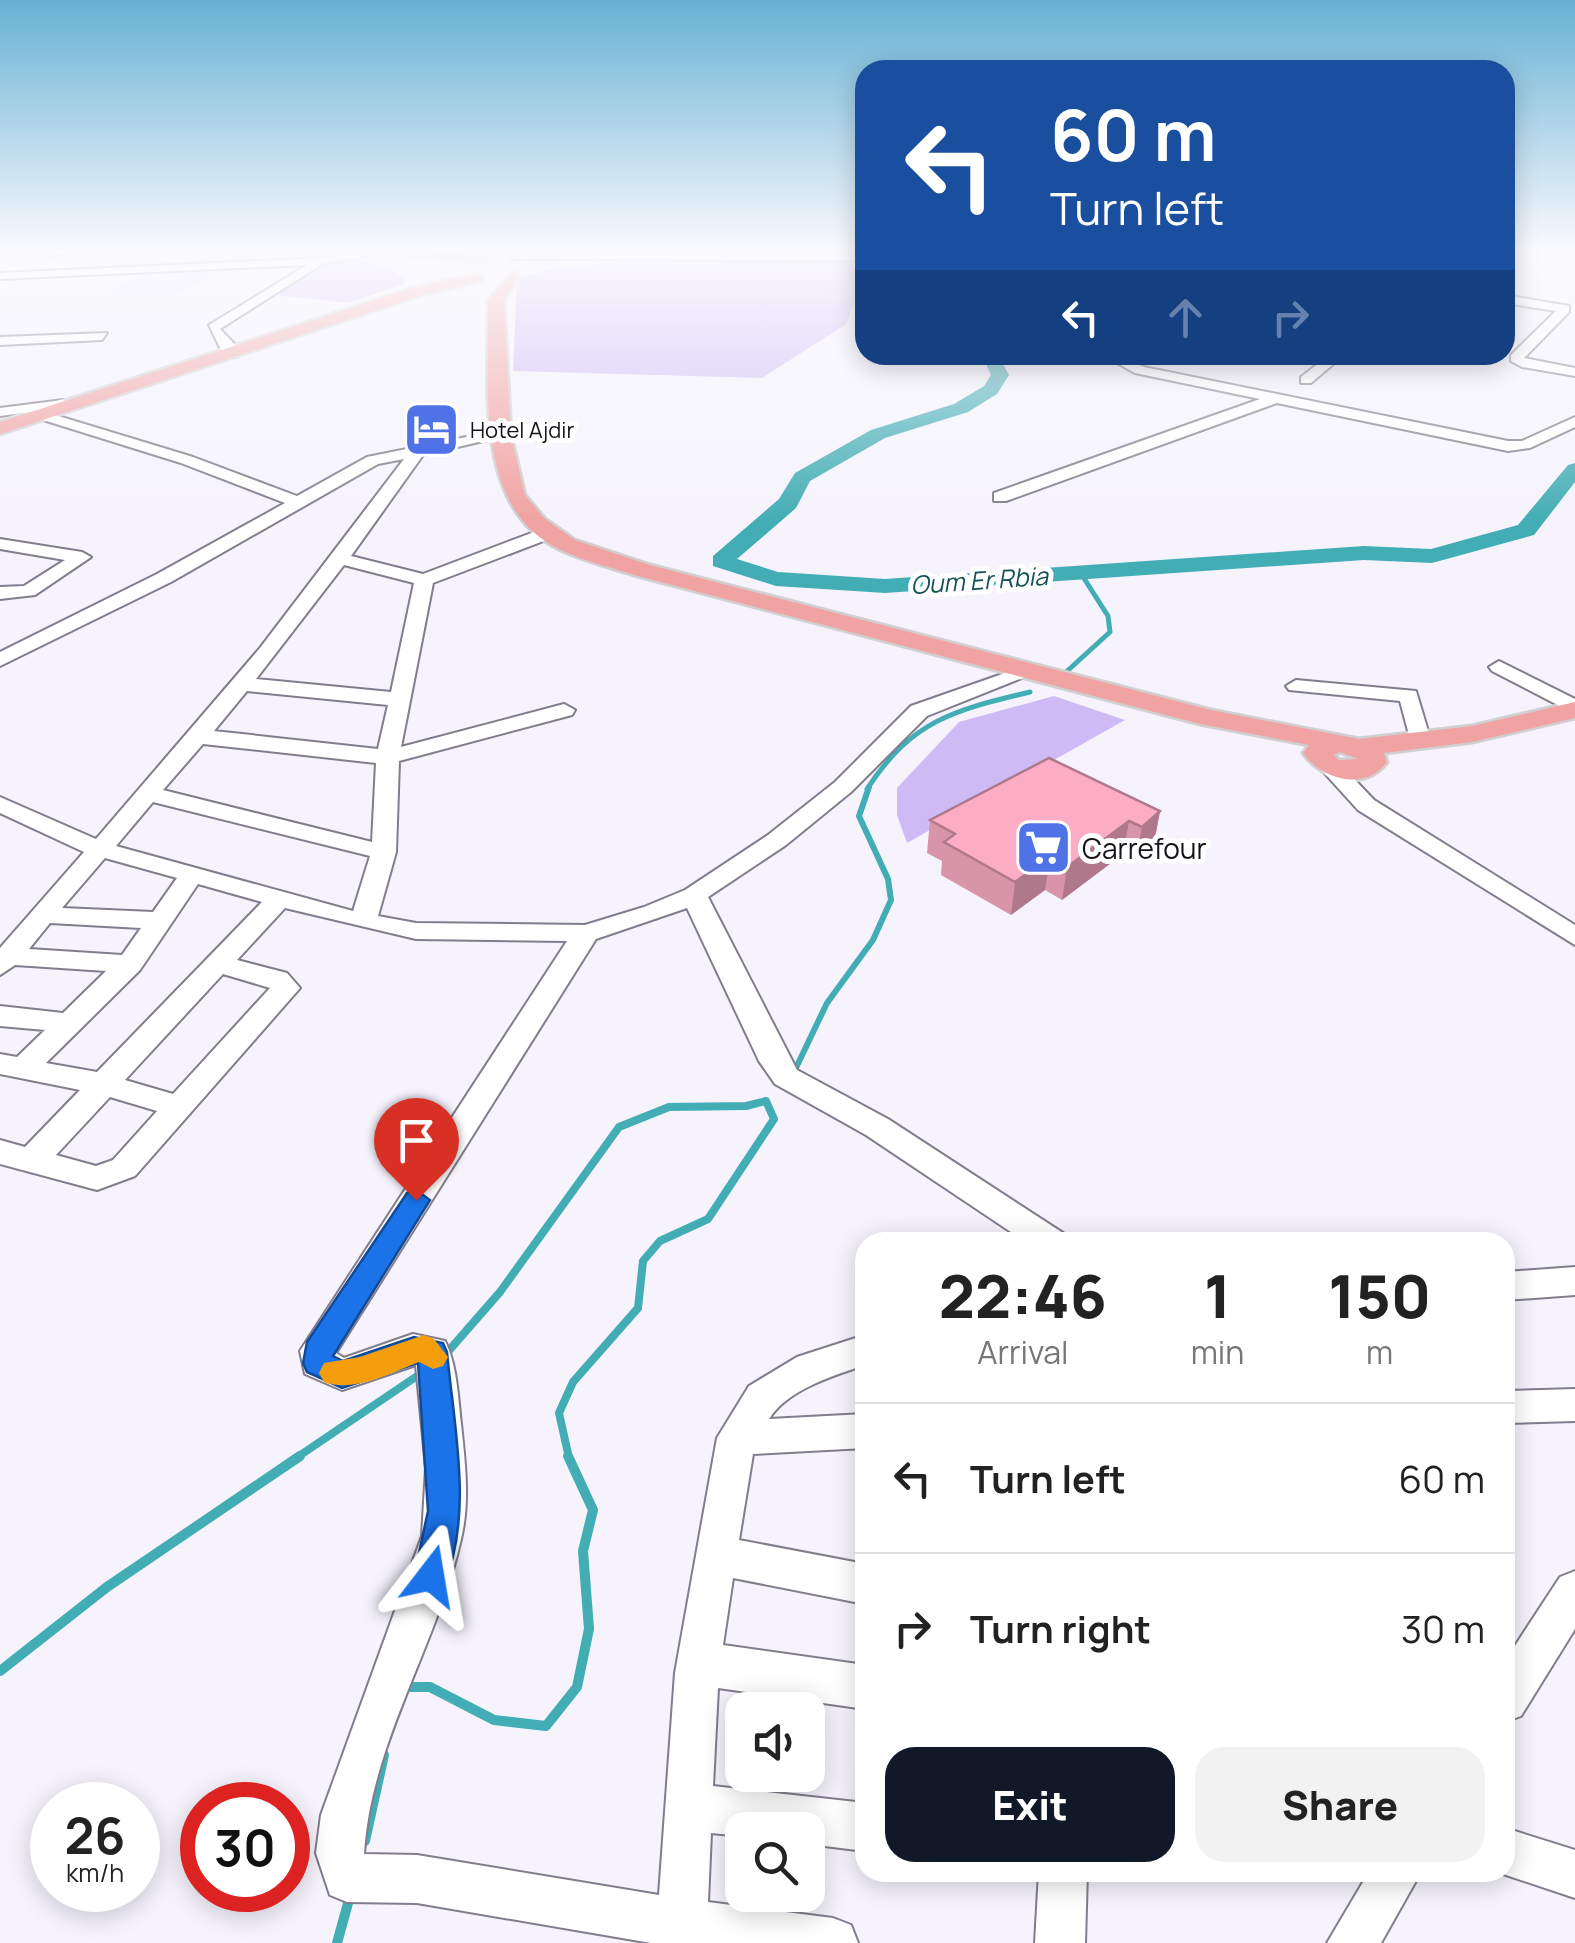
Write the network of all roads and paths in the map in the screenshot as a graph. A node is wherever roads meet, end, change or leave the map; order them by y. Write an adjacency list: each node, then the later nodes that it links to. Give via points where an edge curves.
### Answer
1 (27, 340): 6 (street)
2 (220, 340): 7 (street)
3 (276, 340): 7 (main road)
4 (498, 340): 18 (main road)
5 (1534, 340): 10 (street, via 1516,358 1522,363)
6 (0, 341)
7 (236, 353): 13 (main road)
8 (1134, 365): 12 (street)
9 (1325, 365): 11 (street)
10 (1575, 372)
11 (1306, 380)
12 (1277, 398): 16 (street, via 1508,446 1526,445); 20 (street)
13 (89, 401): 14 (street); 15 (main road)
14 (0, 412)
15 (45, 416): 17 (main road); 21 (street)
16 (1575, 421)
17 (0, 428)
18 (502, 435): 19 (street); 22 (main road, via 515,496)
19 (419, 449): 21 (street, via 373,460); 24 (street)
20 (1000, 498)
21 (296, 501): 27 (street, via 164,578)
22 (548, 533): 25 (street); 29 (main road, via 642,570)
23 (0, 544): 26 (street, via 82,557 28,592)
24 (340, 560): 25 (street); 30 (street)
25 (424, 580): 32 (street)
26 (0, 593)
27 (0, 660)
28 (1499, 667): 33 (street)
29 (1032, 670): 39 (main road); 46 (street, via 920,711 817,808)
30 (242, 684): 32 (street); 36 (street)
31 (1296, 686): 37 (street, via 1409,695)
32 (402, 700): 38 (street)
33 (1575, 709): 37 (main road)
34 (564, 710): 38 (street)
35 (1575, 719): 39 (main road, via 1450,750)
36 (196, 736): 38 (street); 40 (street)
37 (1420, 741): 39 (main road)
38 (388, 757): 44 (street)
39 (1347, 758): 42 (street); 42 (street)
40 (145, 792): 43 (street); 44 (street)
41 (0, 804): 43 (street)
42 (1366, 805): 52 (street)
43 (96, 848): 45 (street); 48 (street)
44 (384, 852): 50 (street)
45 (191, 876): 47 (street); 49 (street)
46 (694, 894): 51 (street); 62 (street, via 786,1077)
47 (278, 900): 50 (street); 55 (street)
48 (42, 915): 49 (street); 53 (street)
49 (163, 921): 54 (street)
50 (363, 922): 51 (street, via 416,931)
51 (586, 934): 82 (street, via 318,1351 318,1363 342,1374 414,1350 435,1368 442,1537 373,1718 339,1854 360,1878 418,1878)
52 (1575, 938)
53 (4, 961): 54 (street)
54 (130, 964): 57 (street)
55 (217, 964): 59 (street); 60 (street, via 277,979 286,988)
56 (0, 1016): 57 (street)
57 (70, 1023): 58 (street)
58 (12, 1066): 59 (street)
59 (104, 1084): 60 (street); 61 (street)
60 (182, 1108): 61 (street, via 112,1176)
61 (15, 1158)
62 (1035, 1232)
63 (1575, 1281): 64 (street)
64 (1515, 1285)
65 (855, 1353): 69 (street, via 810,1368 762,1398)
66 (1575, 1405): 67 (street)
67 (1515, 1407)
68 (855, 1432): 69 (street)
69 (736, 1438): 70 (street)
70 (715, 1555): 71 (street); 73 (street)
71 (855, 1582)
72 (1575, 1590): 74 (street)
73 (699, 1663): 75 (street); 76 (street)
74 (1515, 1684)
75 (855, 1686)
76 (690, 1807): 77 (street); 82 (street)
77 (855, 1826)
78 (1515, 1855): 79 (street)
79 (1575, 1874)
80 (1063, 1882): 85 (street)
81 (1392, 1882): 83 (street)
82 (682, 1934): 84 (street)
83 (1360, 1941)
84 (833, 1943)
85 (1060, 1943)

